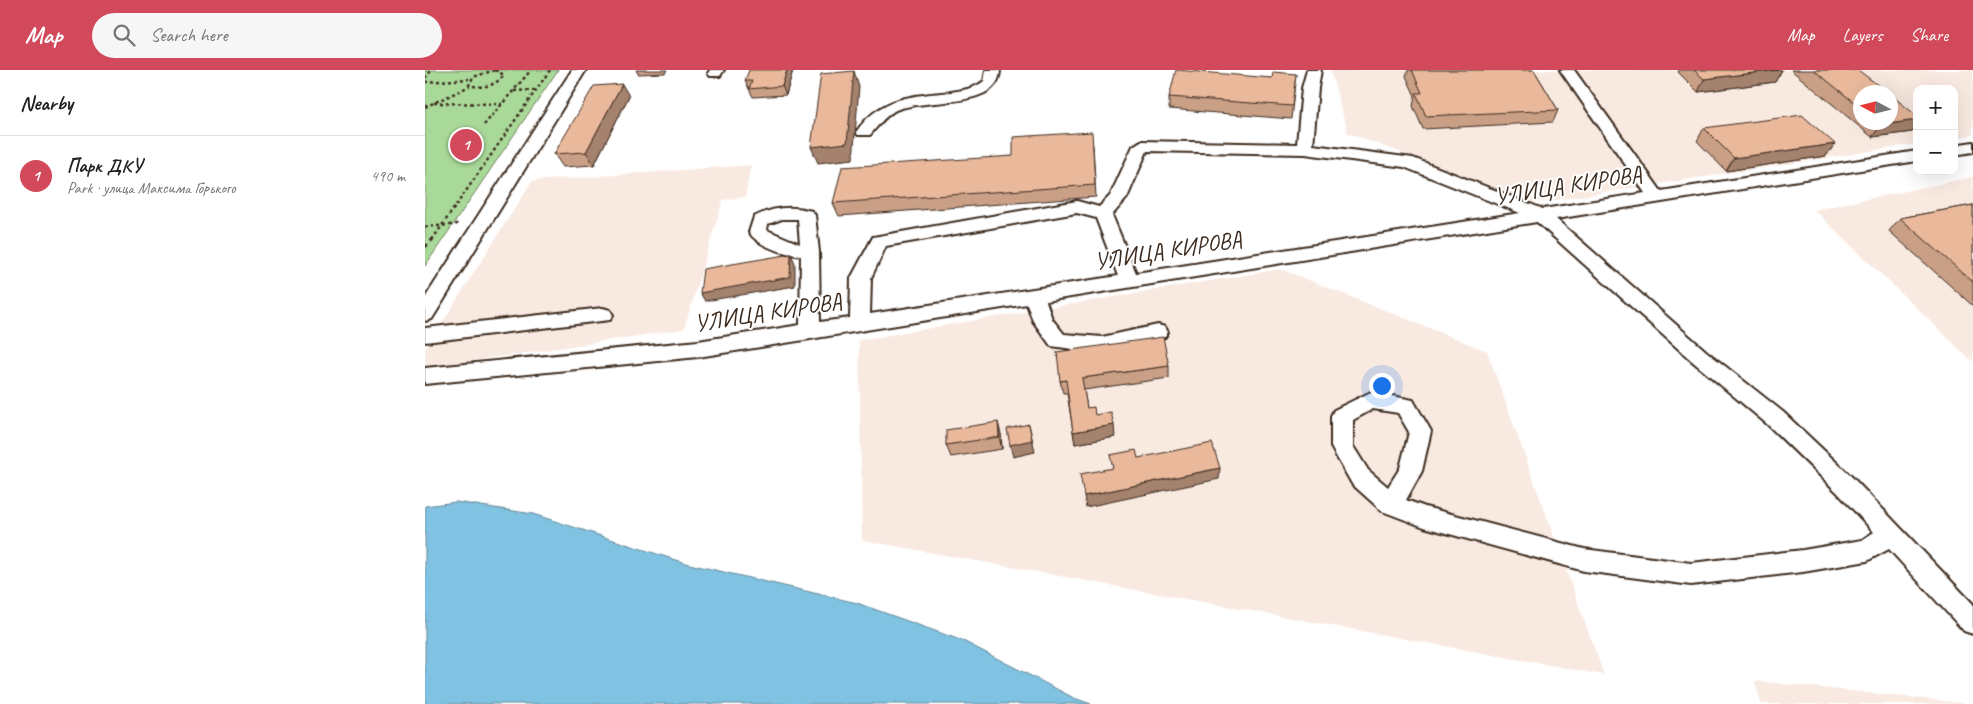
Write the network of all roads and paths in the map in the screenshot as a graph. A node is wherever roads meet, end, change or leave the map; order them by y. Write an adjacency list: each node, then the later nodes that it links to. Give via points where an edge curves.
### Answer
1 (433, 70): 10 (path)
2 (505, 70): 9 (path)
3 (531, 70): 14 (path)
4 (550, 70): 13 (path)
5 (579, 70): 34 (street)
6 (993, 70): 19 (street, via 993,79 986,88 889,108)
7 (1314, 70): 21 (street)
8 (1567, 70): 24 (street)
9 (502, 72): 11 (path, via 483,72); 12 (path, via 503,78 494,83)
10 (425, 80): 11 (path)
11 (470, 80): 12 (path)
12 (470, 86): 15 (path)
13 (537, 90): 14 (path); 28 (path)
14 (513, 91): 16 (path)
15 (434, 103): 16 (path); 17 (path)
16 (502, 104): 18 (path)
17 (425, 107)
18 (484, 125)
19 (864, 132)
20 (1973, 147): 22 (street)
21 (1305, 149): 25 (street, via 1141,146 1119,198); 26 (street, via 1407,162)
22 (1958, 149)
23 (1913, 157): 24 (street, УЛИЦА КИРОВА)
24 (1656, 197): 26 (street, УЛИЦА КИРОВА)
25 (1103, 214): 32 (street); 36 (street, via 1077,207 879,241 861,278)
26 (1540, 215): 32 (street, УЛИЦА КИРОВА); 42 (street, via 1699,356 1775,418)
27 (459, 224): 28 (path)
28 (444, 225): 29 (path); 30 (path)
29 (425, 227)
30 (425, 247)
31 (810, 252): 37 (street, via 796,250 770,240 758,232 760,221 773,213 805,215 809,242 812,289)
32 (1130, 281): 33 (street, УЛИЦА КИРОВА)
33 (1035, 296): 36 (street, УЛИЦА КИРОВА); 38 (street, via 1043,321 1058,341 1102,344)
34 (425, 314)
35 (603, 315): 39 (street)
36 (860, 324): 37 (street, УЛИЦА КИРОВА)
37 (810, 332): 40 (street, УЛИЦА КИРОВА, via 698,349)
38 (1158, 332)
39 (425, 335)
40 (425, 376)
41 (1390, 504): 42 (street, via 1424,517 1584,560 1691,574 1867,550)
42 (1892, 534): 43 (street)
43 (1973, 622)

